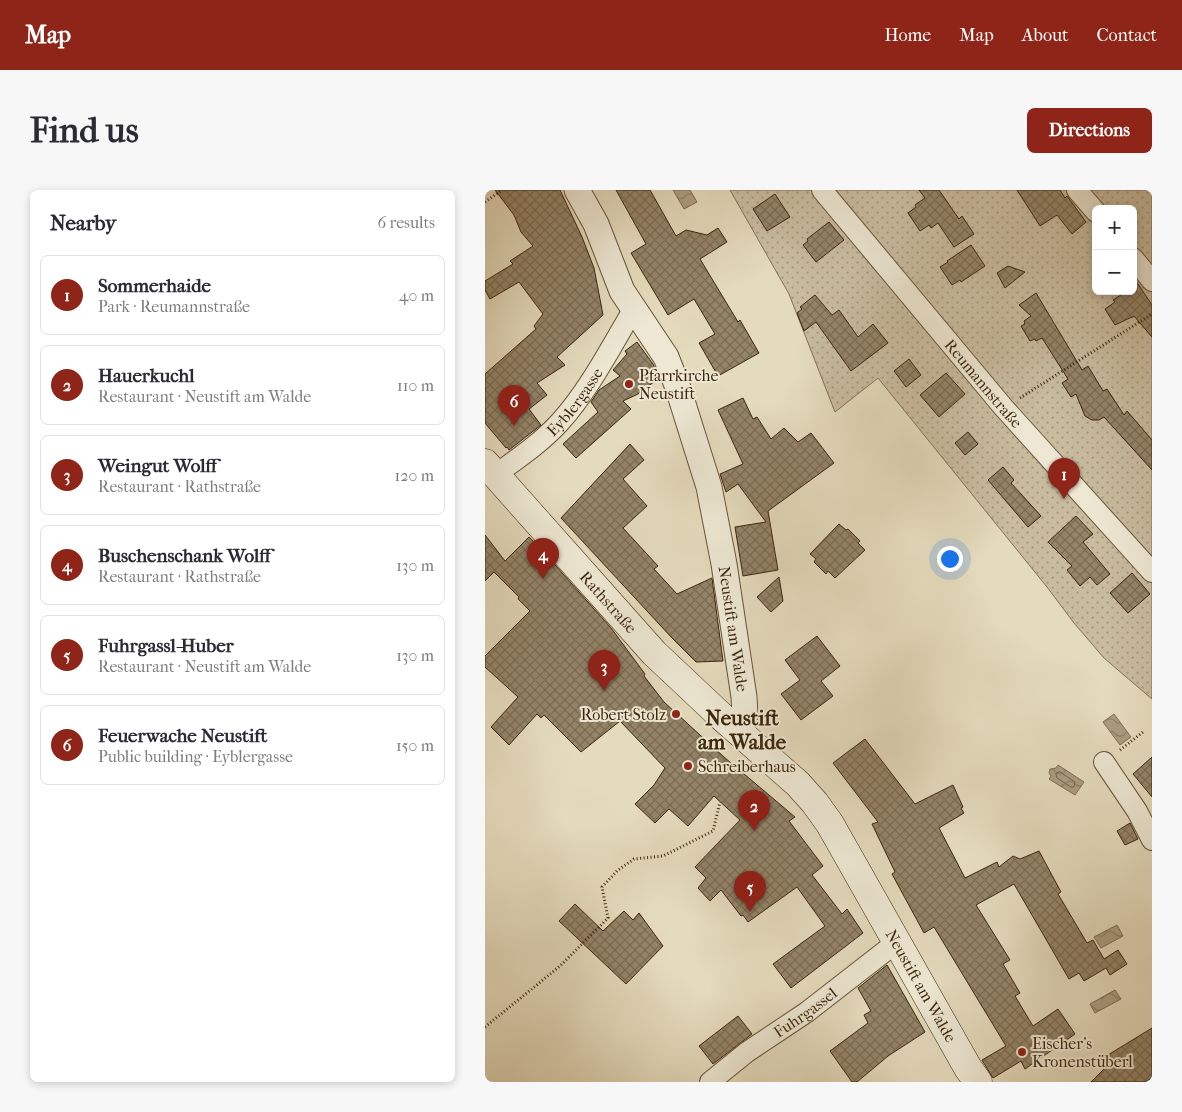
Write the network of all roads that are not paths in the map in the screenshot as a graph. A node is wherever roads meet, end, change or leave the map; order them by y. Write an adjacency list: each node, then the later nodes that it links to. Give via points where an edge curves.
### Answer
1 (577, 190): 7 (street, Neustift am Walde, via 596,224 622,292)
2 (822, 190): 9 (street, Reumannstraße, via 1004,408)
3 (1077, 190): 4 (street)
4 (1092, 207)
5 (1137, 263): 6 (street)
6 (1152, 281)
7 (633, 310): 8 (street, Eyblergasse, via 576,403 559,423 545,437); 10 (street, Neustift am Walde, via 654,337 673,372 709,487 744,697 745,715)
8 (490, 469): 10 (main road, Rathstraße, via 654,653)
9 (1152, 572)
10 (740, 733): 13 (main road, Neustift am Walde, via 782,768 815,803)
11 (1104, 762): 12 (street)
12 (1152, 840)
13 (897, 942): 14 (street, Fuhrgassel); 15 (main road, Neustift am Walde)
14 (710, 1082)
15 (977, 1082)

